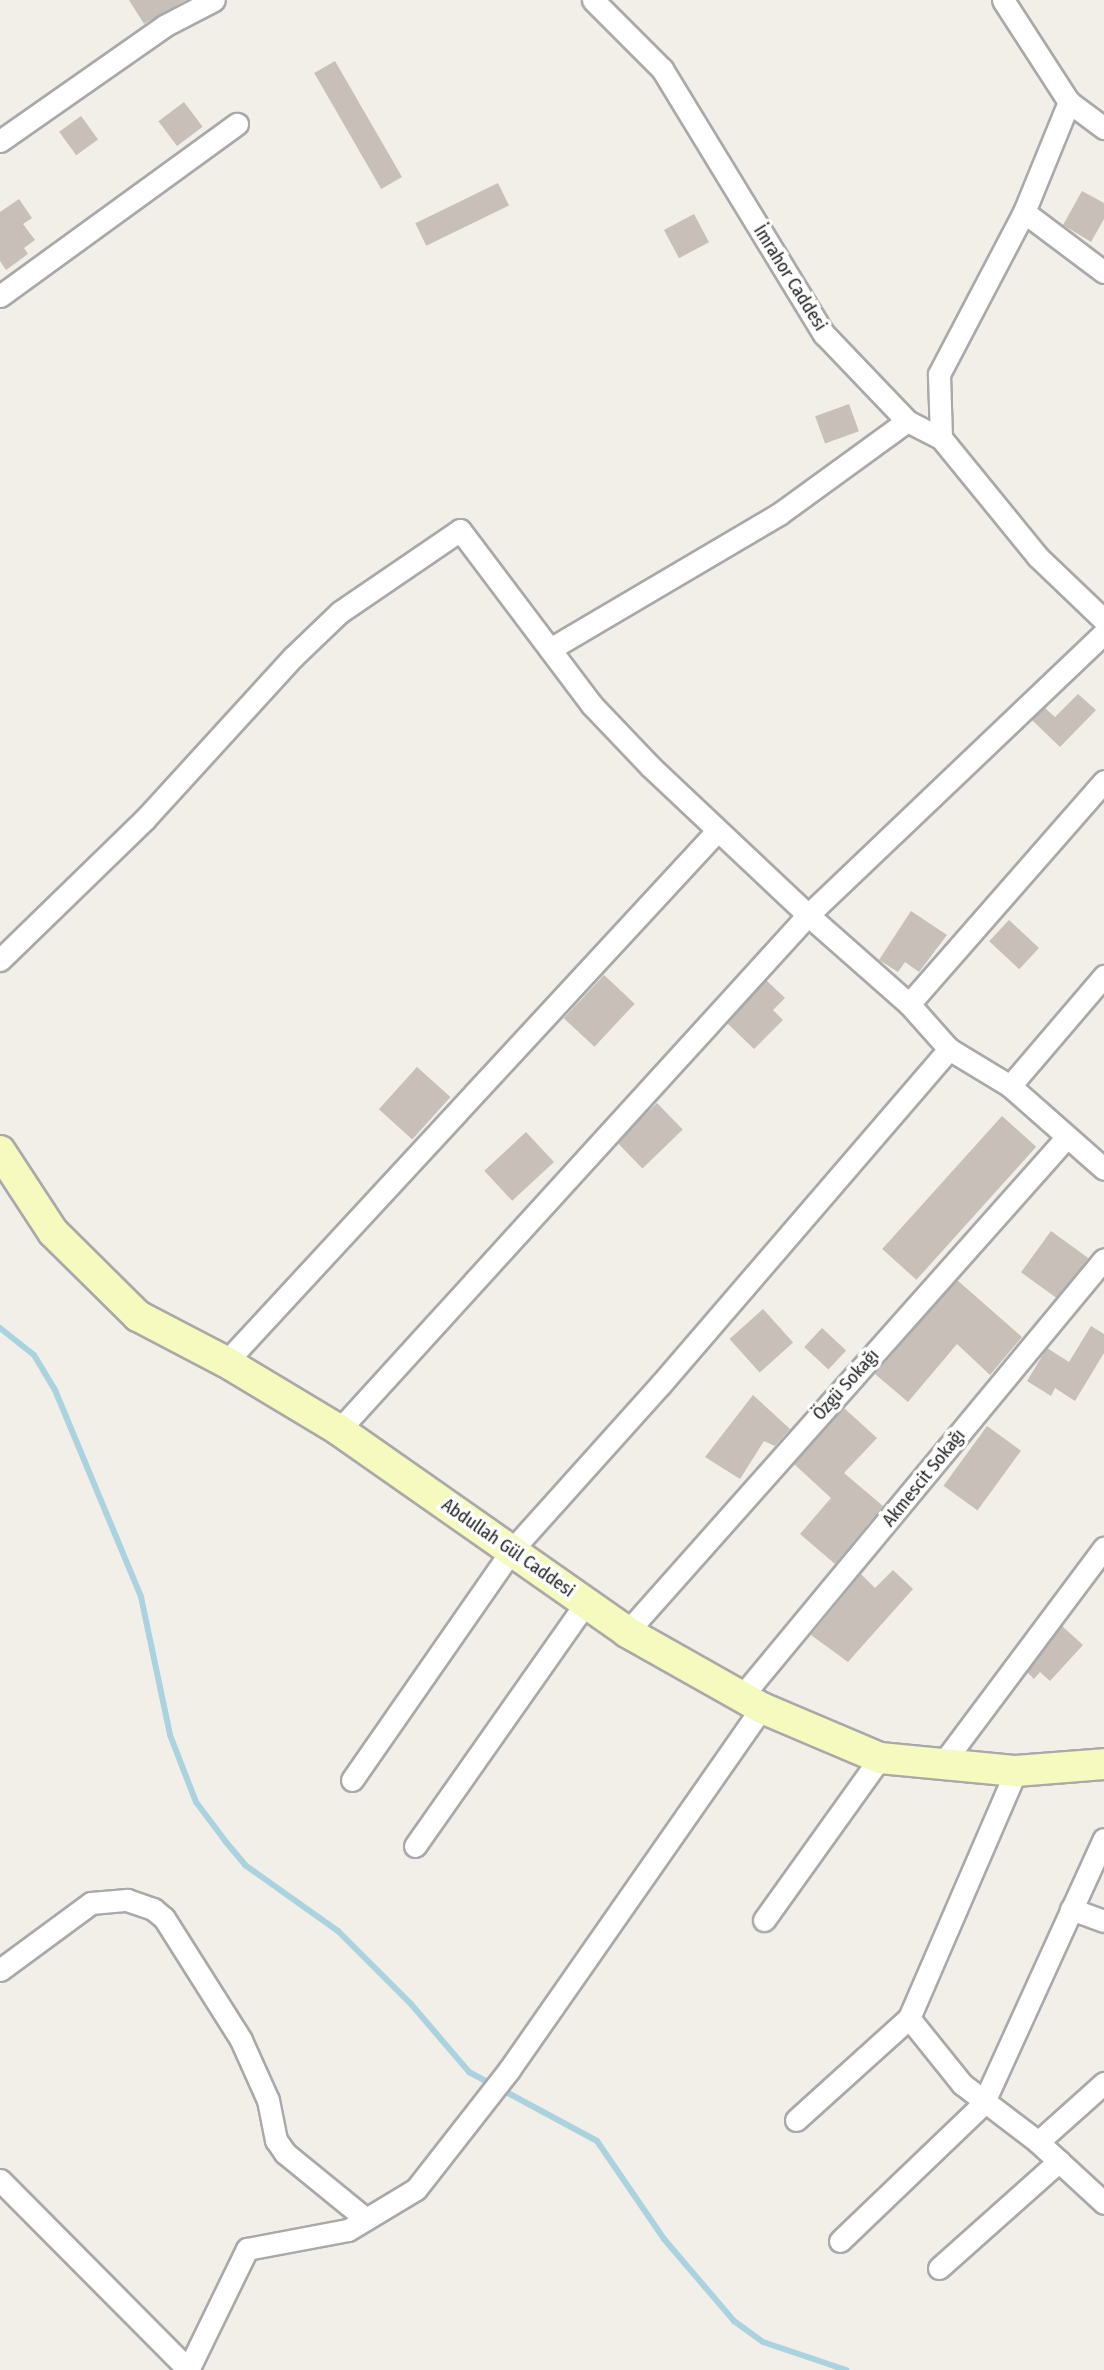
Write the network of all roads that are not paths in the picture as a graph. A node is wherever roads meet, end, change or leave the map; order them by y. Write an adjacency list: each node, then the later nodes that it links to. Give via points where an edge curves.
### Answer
1 (214, 0): 7 (street, via 164,26)
2 (593, 0): 11 (street, İmrahor Caddesi, via 662,69 824,334)
3 (1003, 0): 4 (street)
4 (1069, 102): 6 (street); 8 (street)
5 (237, 124): 10 (street)
6 (1104, 128)
7 (0, 141)
8 (1024, 212): 9 (street); 12 (street, via 939,374)
9 (1104, 272)
10 (0, 296)
11 (907, 421): 12 (street, İmrahor Caddesi); 15 (street, via 779,513)
12 (941, 438): 13 (street, İmrahor Caddesi, via 1038,557)
13 (1104, 620)
14 (1104, 632): 18 (street)
15 (550, 649): 17 (street, via 592,705); 19 (street, via 460,530 340,612 145,819)
16 (1104, 781): 21 (street)
17 (717, 831): 18 (street); 28 (street)
18 (808, 915): 21 (street); 29 (street)
19 (0, 960)
20 (1104, 976): 23 (street)
21 (909, 1004): 22 (street)
22 (949, 1049): 23 (street); 31 (street)
23 (1010, 1086): 24 (street)
24 (1065, 1139): 26 (street); 33 (street, Özgü Sokağı)
25 (0, 1151): 28 (street, Abdullah Gül Caddesi, via 53,1232 138,1316)
26 (1104, 1169)
27 (1104, 1259): 34 (street, Akmescit Sokağı)
28 (226, 1362): 29 (street, Abdullah Gül Caddesi)
29 (339, 1430): 31 (street, Abdullah Gül Caddesi)
30 (1104, 1548): 37 (street)
31 (511, 1551): 32 (street, Abdullah Gül Caddesi); 39 (street)
32 (586, 1603): 33 (street, Abdullah Gül Caddesi); 41 (street)
33 (627, 1632): 34 (street, Abdullah Gül Caddesi)
34 (752, 1702): 35 (street, Abdullah Gül Caddesi); 54 (street, Akmescit Sokağı, via 509,2070 416,2189)
35 (880, 1758): 37 (street, Abdullah Gül Caddesi); 43 (street)
36 (1104, 1764): 38 (street, Abdullah Gül Caddesi)
37 (940, 1767): 38 (street, Abdullah Gül Caddesi)
38 (1016, 1771): 46 (street)
39 (352, 1780)
40 (1104, 1839): 42 (street)
41 (415, 1846)
42 (1071, 1909): 44 (street); 48 (street)
43 (764, 1920)
44 (1104, 1921)
45 (0, 1970): 54 (street, via 91,1903 127,1900 153,1909 164,1918 241,2040 268,2100 276,2140 285,2153)
46 (909, 2018): 48 (street, via 943,2064); 49 (street)
47 (1104, 2083): 50 (street)
48 (983, 2104): 50 (street); 55 (street)
49 (796, 2120)
50 (1038, 2142): 51 (street)
51 (1059, 2161): 53 (street); 56 (street)
52 (0, 2180): 57 (street)
53 (1104, 2203)
54 (366, 2219): 57 (street, Akmescit Sokağı, via 348,2230 247,2249)
55 (840, 2241)
56 (939, 2268)
57 (189, 2370)

